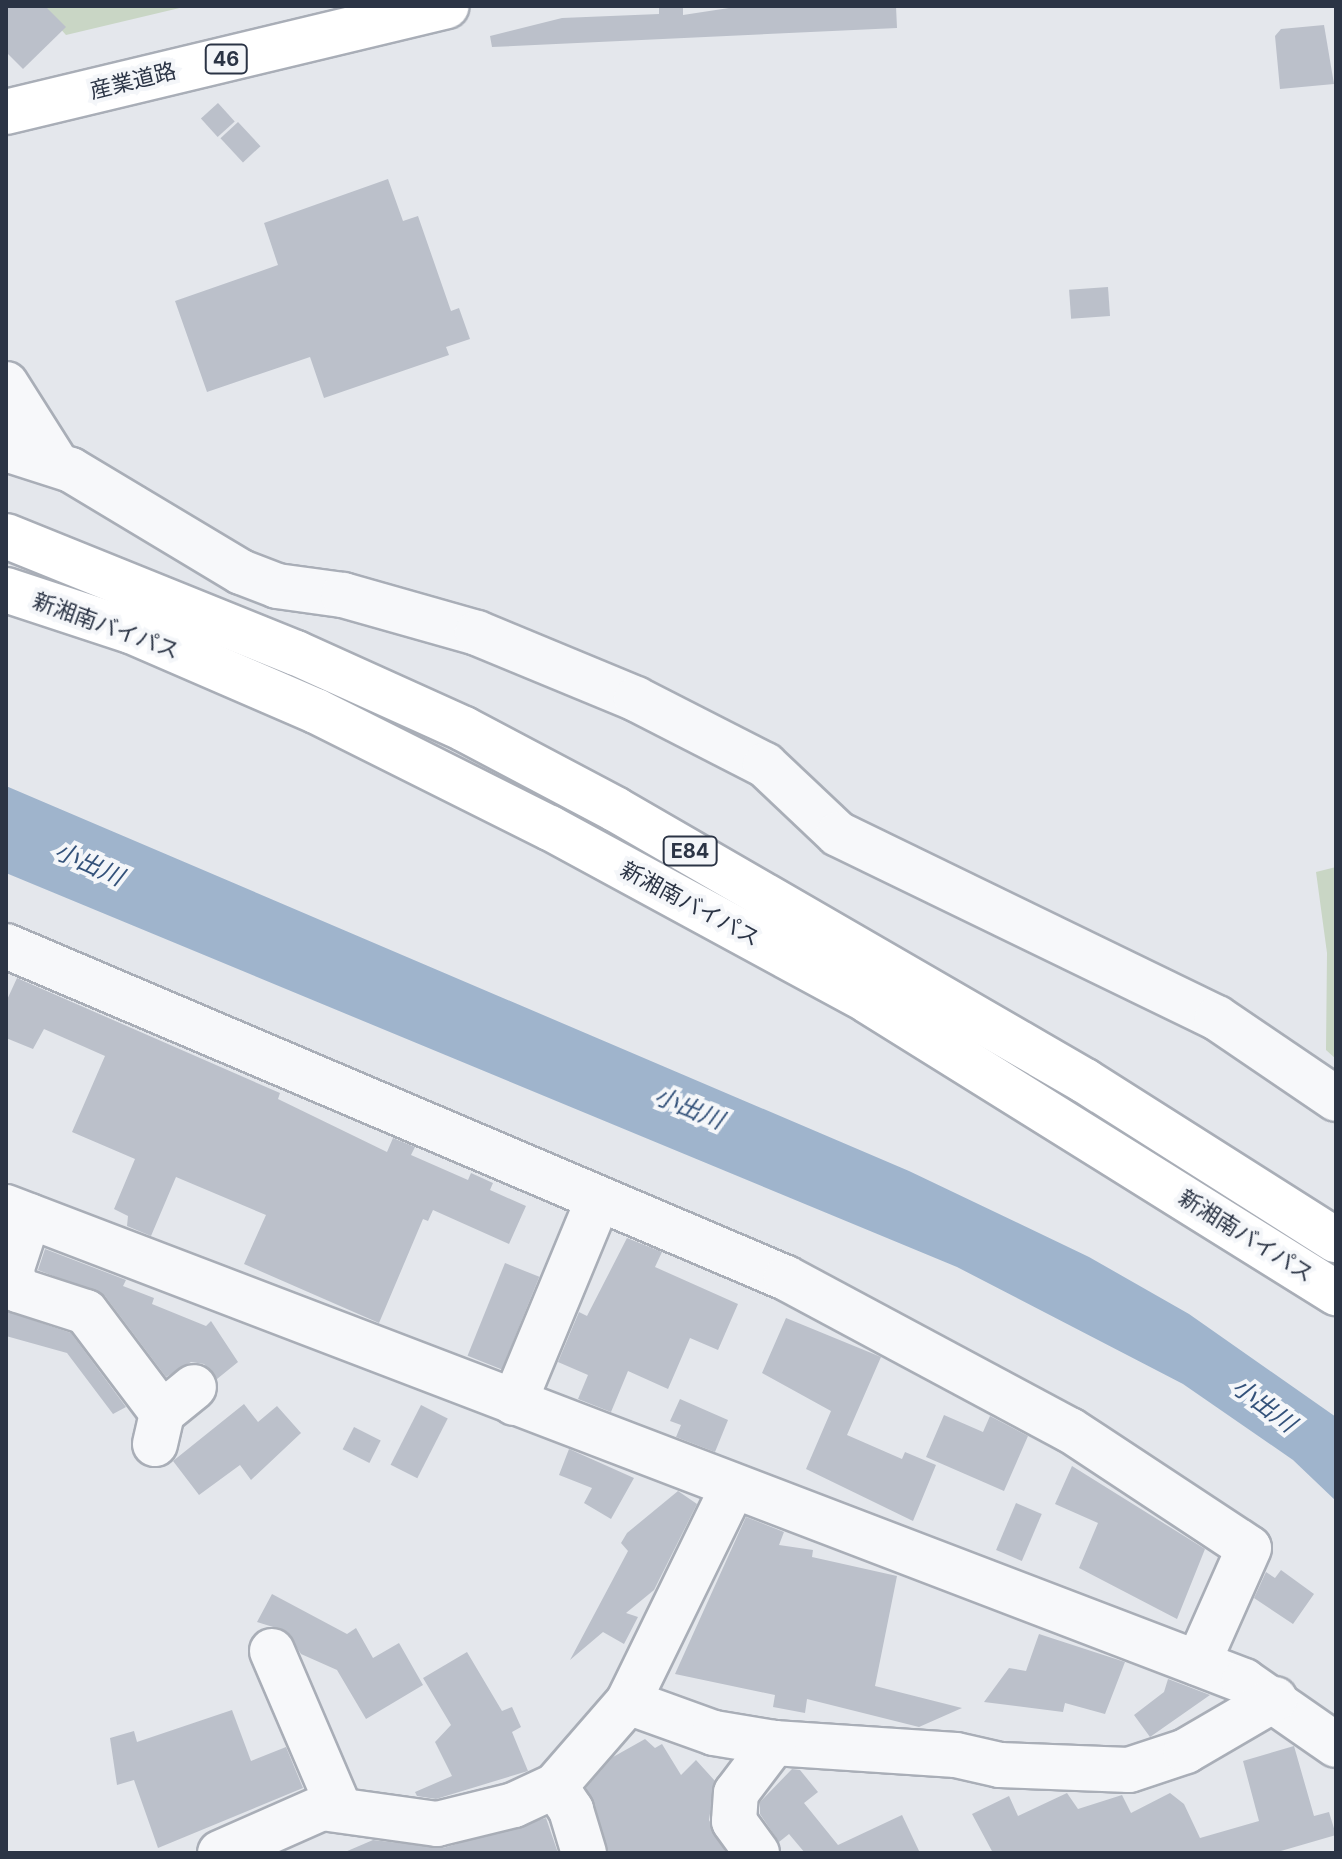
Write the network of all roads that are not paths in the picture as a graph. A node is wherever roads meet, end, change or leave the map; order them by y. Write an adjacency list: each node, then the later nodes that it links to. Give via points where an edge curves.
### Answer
1 (446, 6): 2 (main road, 産業道路 / 46)
2 (6, 112)
3 (6, 384): 5 (street)
4 (6, 449): 5 (street)
5 (56, 463): 9 (street, via 241,572 277,586 343,595 477,633 636,699 765,765 838,834 1217,1018)
6 (6, 536): 12 (main road, 新湘南バイパス / E84, via 296,653 560,780 854,943)
7 (6, 590): 13 (main road, 新湘南バイパス / E84, via 131,631 316,711 550,828 868,1001)
8 (6, 946): 10 (street)
9 (1336, 1099)
10 (598, 1200): 14 (street); 18 (street, via 902,1335 1070,1430 1249,1548)
11 (17, 1212): 14 (street); 15 (street, via 11,1271 18,1290 86,1312)
12 (1336, 1240)
13 (1336, 1293)
14 (514, 1403): 16 (street)
15 (170, 1415)
16 (733, 1487): 18 (street); 20 (street)
17 (272, 1651): 24 (street)
18 (1198, 1663): 19 (street)
19 (1275, 1699): 21 (street, via 1186,1751 1129,1770); 22 (street)
20 (628, 1702): 21 (street, via 714,1733); 23 (street)
21 (774, 1743): 28 (street, via 736,1793 734,1821)
22 (1336, 1745)
23 (555, 1786): 25 (street); 27 (street, via 571,1810)
24 (339, 1807): 25 (street); 26 (street)
25 (401, 1838)
26 (220, 1853)
27 (584, 1853)
28 (757, 1853)

